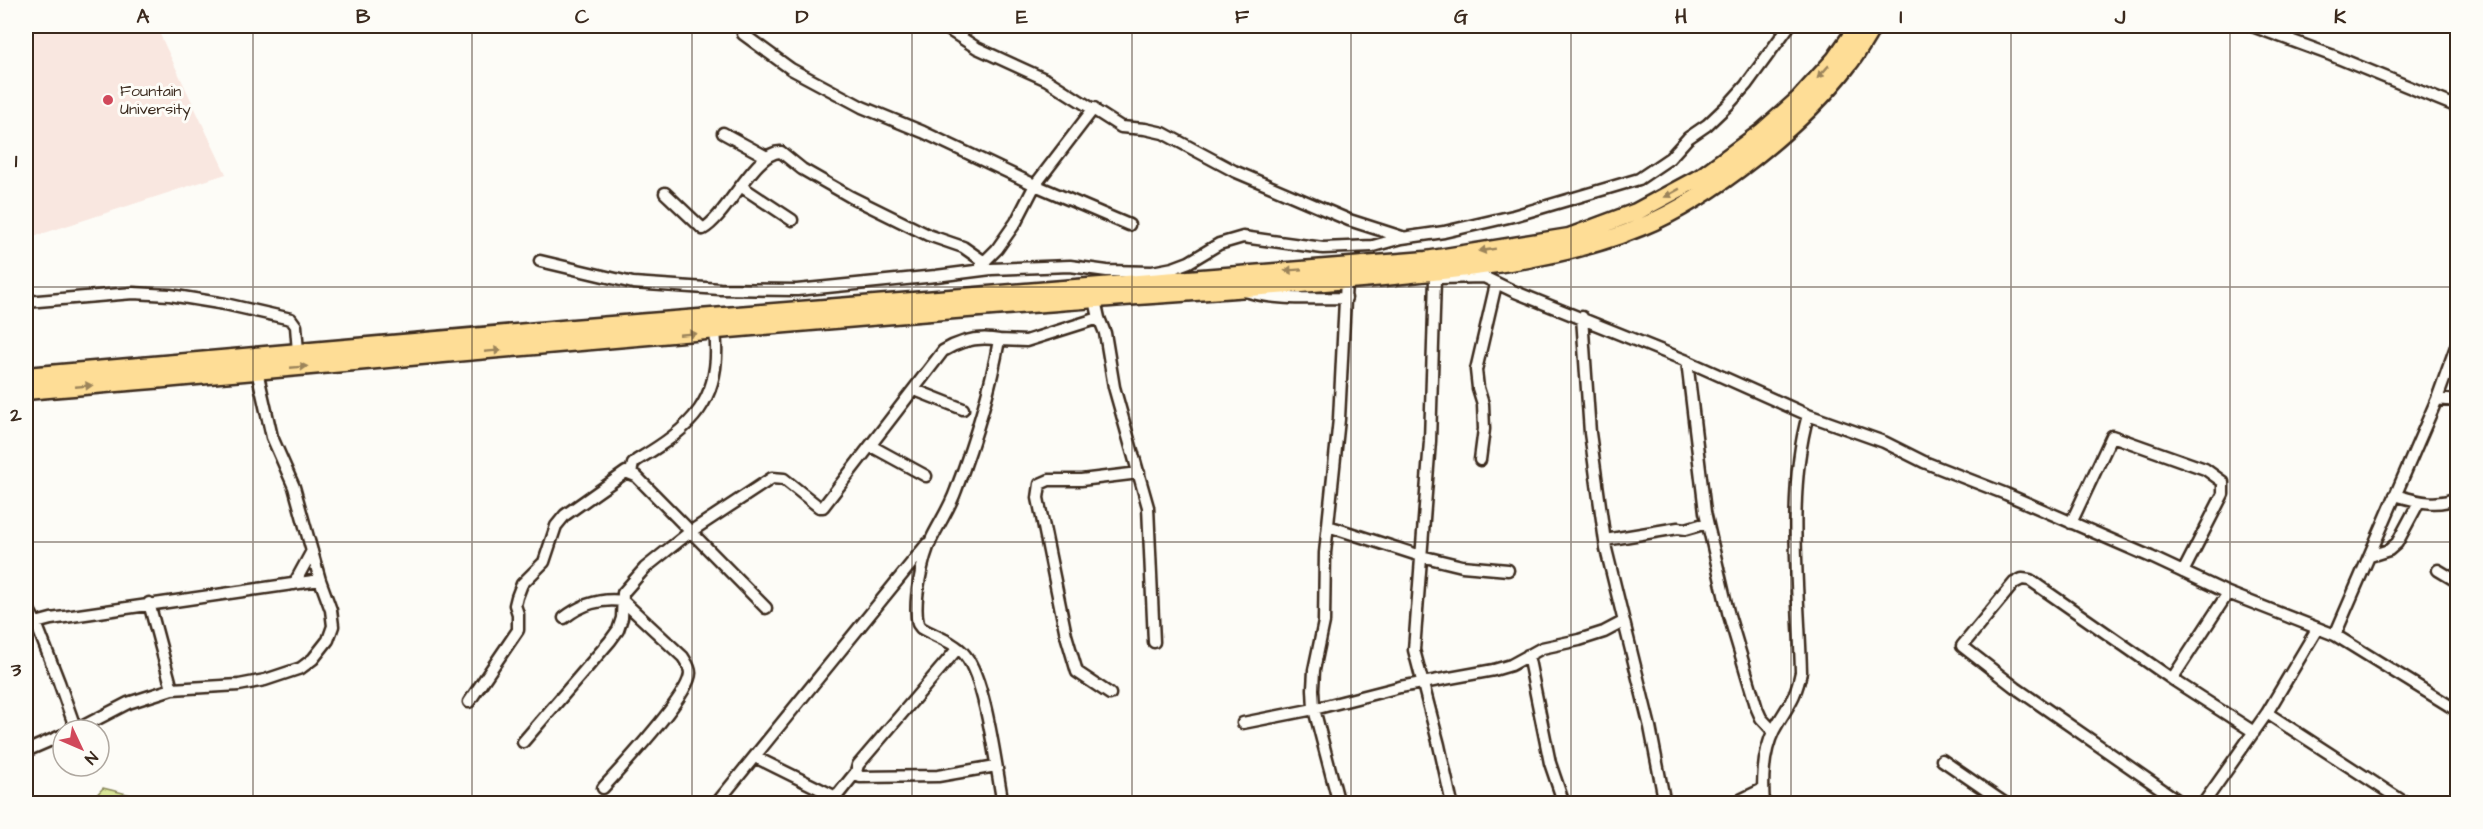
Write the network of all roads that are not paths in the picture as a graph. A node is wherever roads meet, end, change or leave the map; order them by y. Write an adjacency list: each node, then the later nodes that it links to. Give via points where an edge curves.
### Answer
1 (942, 26): 8 (street)
2 (1789, 26): 16 (street, via 1729,104 1670,158 1639,179 1513,216)
3 (1858, 26): 21 (highway, one-way to 21, via 1835,60 1799,99 1710,171 1636,212 1569,237 1426,260)
4 (1873, 26): 19 (highway, via 1847,66 1811,107 1709,190 1642,226 1574,249)
5 (2252, 26): 7 (street)
6 (743, 34): 11 (street, via 791,69 862,107)
7 (2457, 107)
8 (1094, 108): 11 (street); 16 (street, via 1121,127 1163,134 1234,171)
9 (723, 133): 10 (street)
10 (765, 156): 12 (street); 18 (street, via 781,152 851,197 928,235 963,247)
11 (1035, 185): 15 (street); 18 (street, via 1016,222)
12 (742, 187): 13 (street, via 703,229); 14 (street)
13 (665, 193)
14 (792, 220)
15 (1129, 225)
16 (1402, 238): 21 (street, via 1373,246 1323,248 1242,237 1219,244 1173,268)
17 (540, 261): 18 (street, via 633,283 797,290)
18 (980, 266): 21 (street, via 1070,266)
19 (1434, 275): 20 (street, via 1484,277); 22 (highway); 54 (street, via 1433,381)
20 (1496, 284): 24 (street); 40 (street, via 1476,370 1483,404)
21 (1093, 285): 22 (highway); 25 (street); 26 (highway); 29 (highway)
22 (1346, 289): 49 (street)
23 (26, 302): 29 (street, via 133,293 225,304 291,319 296,326)
24 (1582, 317): 30 (street); 52 (street, via 1590,433)
25 (1098, 318): 27 (street, via 1026,341); 42 (street)
26 (715, 332): 31 (highway, one-way to 26); 41 (street, via 716,366 707,400 687,425 637,460)
27 (999, 340): 33 (street, via 977,339 954,345 944,351); 51 (street, via 990,393 956,492)
28 (2457, 340): 35 (street)
29 (298, 352): 32 (highway)
30 (1687, 361): 38 (street); 47 (street)
31 (257, 371): 34 (highway, one-way to 31); 53 (street, via 272,437 294,486)
32 (26, 376)
33 (915, 390): 37 (street); 39 (street)
34 (26, 391)
35 (2437, 399): 36 (street); 44 (street)
36 (2457, 401)
37 (963, 409)
38 (1809, 416): 48 (street, via 1884,442); 89 (street, via 1801,440 1796,498 1801,672 1796,694)
39 (871, 446): 43 (street); 50 (street, via 823,507 784,479 772,478)
40 (1480, 460)
41 (631, 472): 50 (street); 82 (street, via 575,508 556,526 544,562 522,584 517,597 518,630)
42 (1139, 473): 75 (street, via 1148,507); 81 (street, via 1049,480 1040,484 1038,498 1077,672)
43 (926, 476)
44 (2395, 495): 46 (street); 55 (street)
45 (2457, 497): 46 (street, via 2439,503)
46 (2419, 502): 55 (street, via 2397,543)
47 (1707, 523): 52 (street, via 1686,530); 89 (street, via 1757,709)
48 (2071, 523): 59 (street); 59 (street, via 2112,436 2205,469 2223,482 2223,494)
49 (1328, 526): 54 (street); 83 (street, via 1324,622 1314,670)
50 (690, 532): 65 (street, via 645,567 626,587); 68 (street)
51 (931, 539): 56 (street); 60 (street)
52 (1605, 540): 70 (street)
53 (312, 551): 61 (street); 63 (street)
54 (1421, 556): 57 (street, via 1462,566); 79 (street, via 1414,650)
55 (2370, 556): 74 (street)
56 (908, 567): 60 (street); 94 (street)
57 (1508, 570)
58 (2438, 570): 62 (street)
59 (2183, 572): 64 (street)
60 (920, 575): 76 (street, via 918,624)
61 (320, 580): 63 (street); 80 (street, via 333,626 328,640 301,668 265,680)
62 (2457, 582)
63 (294, 584): 66 (street)
64 (2229, 593): 73 (street); 78 (street)
65 (622, 601): 69 (street, via 600,600); 92 (street, via 618,630); 98 (street, via 682,657 690,674 663,720)
66 (149, 603): 71 (street); 80 (street)
67 (26, 605): 71 (street)
68 (766, 608)
69 (564, 618)
70 (1623, 622): 77 (street, via 1604,632); 107 (street)
71 (36, 623): 72 (street); 86 (street)
72 (26, 629)
73 (2317, 629): 74 (street); 85 (street)
74 (2334, 635): 84 (street)
75 (1154, 642)
76 (958, 648): 96 (street, via 967,657 982,691); 97 (street)
77 (1528, 655): 79 (street, via 1494,670); 106 (street, via 1550,763)
78 (2172, 679): 90 (street); 111 (street, via 2030,580 2014,583 1962,646)
79 (1423, 684): 83 (street); 105 (street)
80 (172, 688): 87 (street)
81 (1110, 694)
82 (469, 702)
83 (1314, 709): 88 (street); 104 (street)
84 (2457, 711)
85 (2267, 713): 90 (street); 113 (street)
86 (72, 718)
87 (100, 718)
88 (1243, 723)
89 (1773, 731): 99 (street, via 1764,765)
90 (2254, 732): 112 (street)
91 (51, 740): 93 (street)
92 (523, 742)
93 (26, 751)
94 (755, 757): 100 (street); 102 (street)
95 (1942, 760): 110 (street)
96 (996, 766): 97 (street, via 938,776 861,777); 103 (street)
97 (856, 772): 100 (street)
98 (603, 788)
99 (1763, 789): 101 (street); 109 (street)
100 (834, 800)
101 (1746, 802): 108 (street)
102 (716, 804)
103 (1003, 804)
104 (1339, 804)
105 (1452, 804)
106 (1564, 804)
107 (1665, 804)
108 (1732, 804)
109 (1764, 804)
110 (2006, 804)
111 (2183, 804)
112 (2203, 804)
113 (2407, 804)

